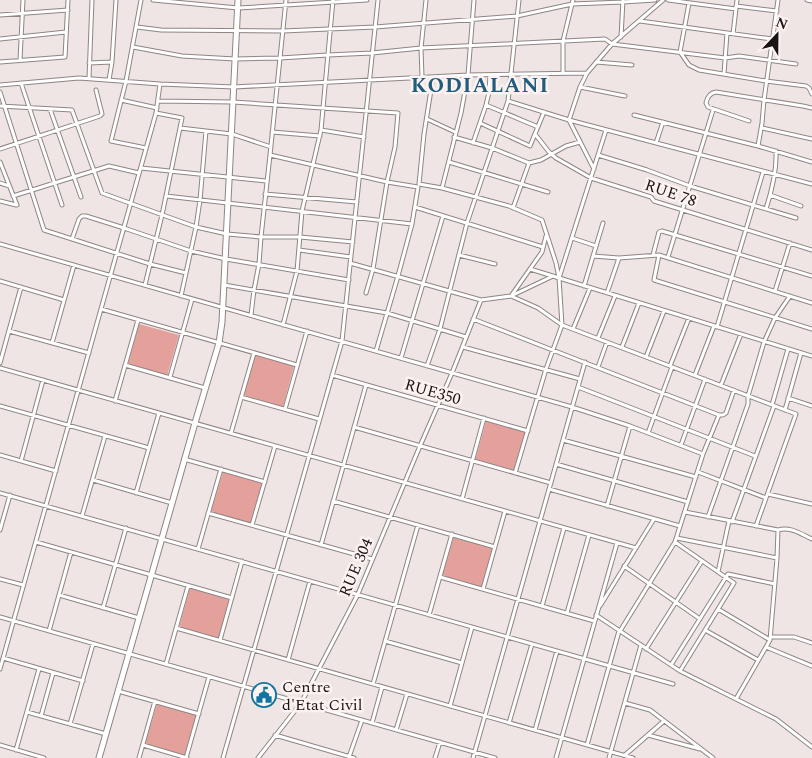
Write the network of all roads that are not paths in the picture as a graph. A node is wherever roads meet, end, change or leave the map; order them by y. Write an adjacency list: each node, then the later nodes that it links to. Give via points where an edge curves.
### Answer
1 (23, 0): 30 (street)
2 (68, 0): 28 (street)
3 (92, 0): 64 (street)
4 (116, 0): 65 (street)
5 (141, 0): 36 (street)
6 (153, 0): 27 (street)
7 (238, 0): 27 (street)
8 (286, 0): 25 (street)
9 (367, 0): 20 (street)
10 (378, 0): 37 (street)
11 (426, 0): 35 (street)
12 (474, 0): 33 (street)
13 (518, 0): 32 (street)
14 (655, 0): 21 (street)
15 (663, 0): 34 (street)
16 (668, 0): 24 (street)
17 (737, 0): 26 (street)
18 (778, 0): 29 (street)
19 (807, 0): 22 (street)
20 (333, 1): 25 (street); 39 (street)
21 (623, 1): 23 (street); 46 (street)
22 (812, 1)
23 (573, 2): 32 (street); 49 (street)
24 (689, 3): 26 (street); 38 (street)
25 (286, 5): 27 (street); 41 (street)
26 (736, 7): 29 (street); 44 (street)
27 (238, 8): 40 (street)
28 (68, 10): 30 (street); 42 (street)
29 (777, 11): 48 (street)
30 (22, 14): 31 (street); 45 (street)
31 (0, 16)
32 (517, 16): 33 (street); 50 (street)
33 (472, 20): 35 (street); 52 (street)
34 (639, 20): 38 (street); 46 (street)
35 (424, 24): 37 (street); 54 (street)
36 (137, 27): 40 (street); 53 (street)
37 (375, 27): 39 (street); 56 (street)
38 (685, 27): 43 (street); 55 (street)
39 (330, 29): 41 (street); 57 (street)
40 (237, 31): 41 (street); 60 (street)
41 (283, 31): 58 (street)
42 (66, 32): 45 (street); 61 (street, via 64,57)
43 (728, 33): 44 (street); 59 (street)
44 (733, 34): 48 (street)
45 (21, 37): 47 (street); 61 (street)
46 (621, 37): 51 (street)
47 (0, 39)
48 (773, 39): 62 (street)
49 (563, 41): 50 (street); 51 (street, via 605,39); 69 (street)
50 (514, 44): 52 (street); 71 (street)
51 (612, 44): 55 (street); 66 (street)
52 (470, 46): 54 (street); 73 (street)
53 (133, 47): 60 (street, via 182,56); 80 (street)
54 (421, 48): 56 (street); 75 (street)
55 (680, 52): 59 (street); 72 (street, via 692,67)
56 (372, 53): 57 (street); 79 (street)
57 (328, 55): 58 (street); 82 (street)
58 (280, 58): 60 (street); 86 (street)
59 (725, 58): 62 (street, via 739,56); 72 (street)
60 (236, 59): 87 (street)
61 (20, 60): 63 (street)
62 (770, 60): 67 (street); 81 (street)
63 (0, 62)
64 (90, 62): 65 (street); 77 (street)
65 (112, 62): 78 (street)
66 (596, 62): 68 (street); 70 (street)
67 (796, 64)
68 (632, 65)
69 (563, 73): 70 (street); 71 (street)
70 (587, 73): 88 (street)
71 (511, 74): 74 (street); 96 (street)
72 (724, 74): 81 (street)
73 (468, 75): 74 (street); 76 (street); 127 (street)
74 (490, 75): 99 (street)
75 (422, 77): 76 (street); 79 (street)
76 (433, 77): 112 (street)
77 (89, 78): 78 (street); 83 (street)
78 (109, 80): 80 (street)
79 (370, 80): 82 (street); 107 (street)
80 (126, 81): 84 (street); 93 (street)
81 (766, 81): 91 (street, via 806,86); 94 (street)
82 (325, 82): 86 (street); 104 (street)
83 (21, 83): 85 (street); 101 (street)
84 (160, 84): 87 (street); 95 (street)
85 (0, 85)
86 (277, 85): 87 (street); 98 (street)
87 (234, 87): 97 (street)
88 (580, 87): 92 (street); 113 (street)
89 (96, 90): 117 (street, via 102,115)
90 (0, 92): 100 (street)
91 (812, 94)
92 (625, 96)
93 (121, 100): 103 (street); 142 (street, via 112,140)
94 (764, 100): 105 (street); 106 (street, via 712,92 706,104); 120 (street)
95 (158, 101): 97 (street); 103 (street)
96 (508, 101): 108 (street); 109 (street)
97 (233, 102): 98 (street); 128 (street)
98 (275, 105): 104 (street); 126 (street)
99 (486, 105): 108 (street); 115 (street)
100 (2, 106): 101 (street); 137 (street)
101 (29, 108): 102 (street); 131 (street)
102 (50, 108): 117 (street, via 72,110); 121 (street)
103 (157, 108): 110 (street)
104 (323, 108): 107 (street); 122 (street)
105 (812, 108)
106 (713, 110): 114 (street); 130 (street)
107 (366, 111): 133 (street); 169 (street, via 398,113)
108 (504, 112): 118 (street); 125 (street)
109 (544, 112): 113 (street); 118 (street)
110 (156, 114): 119 (street, via 182,118); 142 (street)
111 (634, 115): 116 (street)
112 (427, 119): 127 (street); 175 (street)
113 (569, 120): 123 (street); 136 (street)
114 (749, 121)
115 (480, 122): 125 (street); 138 (street)
116 (663, 122): 130 (street); 139 (street)
117 (77, 124): 121 (street); 157 (street)
118 (538, 127): 129 (street)
119 (180, 128): 124 (street); 158 (street)
120 (762, 128): 135 (street); 140 (street)
121 (58, 130): 131 (street); 165 (street)
122 (321, 130): 132 (street); 133 (street)
123 (606, 130): 139 (street); 148 (street)
124 (206, 131): 128 (street); 163 (street)
125 (498, 131): 129 (street, via 530,146); 143 (street)
126 (272, 132): 132 (street); 141 (street)
127 (455, 132): 134 (street)
128 (232, 134): 141 (street); 166 (street)
129 (535, 134): 147 (street, RUE 78)
130 (706, 134): 140 (street); 149 (street)
131 (39, 136): 137 (street); 171 (street)
132 (320, 136): 154 (street)
133 (364, 137): 164 (street)
134 (454, 137): 138 (street); 151 (street)
135 (812, 139)
136 (580, 142): 147 (street); 156 (street)
137 (16, 143): 144 (street); 178 (street)
138 (474, 143): 143 (street)
139 (656, 143): 149 (street)
140 (758, 146): 145 (street)
141 (271, 147): 146 (street)
142 (146, 148): 155 (street)
143 (492, 148): 153 (street); 159 (street)
144 (0, 149)
145 (776, 151): 152 (street); 162 (street)
146 (270, 155): 154 (street); 168 (street)
147 (552, 155): 153 (street); 167 (street, RUE 78)
148 (598, 155): 156 (street); 176 (street)
149 (700, 155): 160 (street); 176 (street)
150 (0, 162): 174 (street)
151 (449, 162): 159 (street); 177 (street)
152 (812, 162)
153 (529, 163): 172 (street)
154 (313, 165): 164 (street); 186 (street)
155 (140, 168): 158 (street); 161 (street)
156 (594, 168): 167 (street)
157 (94, 171): 161 (street, via 109,166); 165 (street); 190 (street, via 102,193)
158 (171, 172): 163 (street); 183 (street)
159 (484, 172): 172 (street); 185 (street)
160 (763, 172): 162 (street); 192 (street)
161 (139, 173): 190 (street)
162 (774, 174): 173 (street); 181 (street)
163 (202, 175): 166 (street); 187 (street)
164 (360, 176): 169 (street); 189 (street)
165 (74, 177): 171 (street); 184 (street)
166 (230, 178): 168 (street); 191 (street)
167 (591, 178): 199 (street, RUE 78); 217 (street)
168 (266, 182): 180 (street)
169 (387, 182): 175 (street); 205 (street)
170 (0, 183): 174 (street)
171 (54, 183): 178 (street); 193 (street)
172 (521, 184): 179 (street); 197 (street)
173 (812, 184)
174 (9, 186): 182 (street)
175 (418, 186): 177 (street); 196 (street)
176 (690, 186): 192 (street); 199 (street)
177 (442, 188): 185 (street)
178 (32, 190): 182 (street); 218 (street, via 44,230)
179 (548, 192)
180 (265, 194): 186 (street); 195 (street)
181 (770, 195): 194 (street); 198 (street)
182 (13, 196): 188 (street, via 17,205)
183 (166, 196): 187 (street); 201 (street)
184 (81, 197)
185 (476, 197): 197 (street); 206 (street)
186 (305, 198): 189 (street); 200 (street)
187 (200, 200): 191 (street); 210 (street)
188 (0, 201)
189 (357, 202): 203 (street)
190 (131, 203): 201 (street); 209 (street)
191 (228, 203): 195 (street); 213 (street)
192 (753, 205): 198 (street); 211 (street)
193 (62, 206)
194 (801, 206)
195 (265, 207): 200 (street); 215 (street)
196 (415, 207): 202 (street); 208 (street)
197 (513, 208): 212 (street, via 542,220)
198 (766, 209): 204 (street)
199 (682, 210): 211 (street, RUE 78); 214 (street)
200 (302, 211): 203 (street); 216 (street)
201 (162, 215): 210 (street); 219 (street)
202 (443, 216): 206 (street); 256 (street)
203 (355, 217): 205 (street); 220 (street)
204 (796, 218)
205 (381, 220): 208 (street); 244 (street)
206 (467, 223): 224 (street); 230 (street)
207 (603, 223): 223 (street)
208 (412, 224): 249 (street)
209 (124, 228): 218 (street, via 82,216); 219 (street); 228 (street)
210 (196, 228): 213 (street); 227 (street)
211 (746, 229): 221 (street, RUE 78); 229 (street)
212 (546, 233): 224 (street); 252 (street)
213 (227, 234): 215 (street); 237 (street)
214 (675, 234): 229 (street); 231 (street, via 660,232); 236 (street)
215 (260, 237): 216 (street); 240 (street)
216 (300, 237): 220 (street); 225 (street)
217 (572, 238): 223 (street); 252 (street)
218 (72, 239): 228 (street)
219 (156, 239): 227 (street); 239 (street)
220 (353, 242): 234 (street)
221 (790, 243): 226 (street, RUE 78); 243 (street)
222 (0, 244): 242 (street)
223 (596, 246): 233 (street)
224 (544, 247): 245 (street)
225 (299, 250): 234 (street); 246 (street)
226 (812, 250)
227 (191, 251): 237 (street); 247 (street)
228 (117, 253): 239 (street); 248 (street)
229 (739, 253): 243 (street); 253 (street)
230 (459, 255): 241 (street); 263 (street)
231 (653, 255): 232 (street); 235 (street)
232 (659, 255): 236 (street); 275 (street, via 654,280)
233 (593, 256): 235 (street); 259 (street)
234 (351, 257): 238 (street)
235 (619, 258): 266 (street)
236 (668, 258): 253 (street)
237 (226, 259): 240 (street); 258 (street)
238 (350, 263): 244 (street); 254 (street)
239 (150, 264): 247 (street); 257 (street)
240 (259, 264): 246 (street); 262 (street)
241 (495, 264)
242 (74, 265): 248 (street); 273 (street)
243 (783, 267): 251 (street); 264 (street)
244 (373, 269): 249 (street); 265 (street)
245 (530, 269): 250 (street); 268 (street)
246 (297, 271): 254 (street); 271 (street)
247 (186, 273): 267 (street)
248 (110, 275): 257 (street); 280 (street)
249 (398, 276): 256 (street); 282 (street)
250 (552, 276): 252 (street); 268 (street)
251 (812, 276)
252 (559, 278): 259 (street); 290 (street)
253 (732, 278): 264 (street); 275 (street)
254 (349, 280): 278 (street)
255 (0, 281): 260 (street)
256 (423, 283): 263 (street); 288 (street)
257 (146, 285): 267 (street)
258 (224, 285): 262 (street); 279 (street)
259 (584, 286): 261 (street)
260 (21, 288): 273 (street); 295 (street)
261 (590, 288): 266 (street); 293 (street)
262 (254, 290): 271 (street); 283 (street)
263 (450, 291): 274 (street); 292 (street)
264 (775, 291): 270 (street)
265 (366, 293)
266 (607, 293): 269 (street)
267 (181, 296): 272 (street)
268 (511, 296): 274 (street); 290 (street)
269 (615, 296): 276 (street); 300 (street)
270 (790, 296): 277 (street); 285 (street)
271 (290, 297): 278 (street); 289 (street)
272 (192, 298): 279 (street); 297 (street)
273 (64, 300): 304 (street)
274 (481, 300): 286 (street, RUE 304)
275 (724, 302): 285 (street); 291 (street)
276 (639, 303): 281 (street); 307 (street)
277 (812, 303)
278 (346, 306): 282 (street); 301 (street)
279 (223, 307): 283 (street); 305 (street)
280 (101, 309): 287 (street); 311 (street)
281 (664, 311): 284 (street); 315 (street)
282 (387, 313): 288 (street); 310 (street)
283 (251, 315): 289 (street)
284 (689, 318): 291 (street); 322 (street)
285 (775, 318): 294 (street); 303 (street)
286 (473, 319): 299 (street, RUE 304); 309 (street)
287 (138, 320): 297 (street); 319 (street)
288 (412, 321): 292 (street); 316 (street)
289 (283, 324): 296 (street)
290 (562, 324): 293 (street); 309 (street)
291 (715, 327): 298 (street); 328 (street)
292 (440, 329): 299 (street); 321 (street)
293 (573, 329): 300 (street)
294 (812, 329)
295 (9, 331): 304 (street); 318 (street)
296 (307, 331): 301 (street); 320 (street)
297 (182, 332): 305 (street); 329 (street)
298 (741, 334): 303 (street); 334 (street)
299 (466, 337): 306 (street, RUE 304)
300 (598, 338): 302 (street)
301 (342, 341): 310 (street); 327 (street)
302 (607, 342): 307 (street); 323 (street)
303 (764, 342): 308 (street); 341 (street)
304 (52, 343): 311 (street)
305 (219, 343): 312 (street); 336 (street)
306 (463, 346): 325 (street); 326 (street, RUE 304)
307 (622, 347): 315 (street)
308 (788, 349): 313 (street); 347 (street)
309 (553, 350): 317 (street); 325 (street)
310 (376, 351): 316 (street)
311 (88, 353): 337 (street)
312 (254, 353): 320 (street); 340 (street)
313 (801, 353): 314 (street); 343 (street)
314 (812, 356)
315 (646, 357): 322 (street)
316 (401, 358): 321 (street)
317 (585, 362): 323 (street); 330 (street)
318 (0, 363)
319 (125, 365): 329 (street); 344 (street)
320 (297, 365): 351 (street)
321 (428, 366): 326 (street)
322 (671, 366): 328 (street); 339 (street)
323 (598, 367): 339 (street)
324 (0, 368): 332 (street)
325 (546, 369): 330 (street); 342 (street)
326 (452, 373): 342 (street); 345 (street, RUE 304)
327 (332, 375): 333 (street, RUE350); 358 (street)
328 (695, 376): 331 (street)
329 (170, 378): 336 (street)
330 (580, 379): 335 (street)
331 (705, 379): 334 (street); 346 (street)
332 (43, 380): 337 (street); 355 (street)
333 (366, 385): 345 (street, RUE350); 362 (street)
334 (721, 385): 338 (street)
335 (578, 387): 350 (street); 356 (street)
336 (205, 388): 359 (street)
337 (78, 390): 344 (street); 360 (street)
338 (734, 390): 341 (street); 354 (street, via 726,413)
339 (663, 393): 346 (street); 356 (street)
340 (241, 396): 351 (street); 366 (street)
341 (748, 396): 347 (street); 373 (street)
342 (538, 397): 350 (street); 364 (street)
343 (788, 398): 349 (street); 352 (street)
344 (115, 401): 353 (street)
345 (438, 405): 357 (street, RUE350); 372 (street, RUE 304)
346 (696, 405): 354 (street); 363 (street)
347 (773, 405): 352 (street); 379 (street)
348 (0, 406): 355 (street)
349 (812, 406)
350 (572, 407): 361 (street); 369 (street)
351 (285, 409): 358 (street)
352 (785, 410): 401 (street, via 796,414)
353 (159, 413): 359 (street); 374 (street)
354 (719, 415): 368 (street)
355 (33, 416): 360 (street); 381 (street)
356 (654, 416): 363 (street); 365 (street)
357 (484, 418): 364 (street, RUE350); 382 (street)
358 (319, 419): 377 (street)
359 (195, 423): 366 (street); 380 (street)
360 (68, 426): 367 (street); 386 (street)
361 (630, 426): 365 (street); 378 (street)
362 (354, 428): 372 (street); 384 (street)
363 (687, 429): 368 (street); 370 (street)
364 (528, 431): 388 (street)
365 (648, 433): 370 (street)
366 (231, 434): 371 (street)
367 (105, 436): 374 (street); 390 (street)
368 (710, 438): 373 (street); 375 (street)
369 (563, 440): 378 (street); 383 (street)
370 (680, 445): 375 (street)
371 (275, 446): 377 (street); 393 (street)
372 (420, 446): 382 (street); 394 (street, RUE 304)
373 (733, 447): 379 (street); 392 (street)
374 (149, 448): 399 (street)
375 (704, 454): 387 (street)
376 (0, 455): 381 (street)
377 (309, 456): 384 (street); 427 (street)
378 (621, 456): 389 (street); 391 (street)
379 (756, 456): 397 (street)
380 (184, 459): 385 (street); 405 (street)
381 (20, 460): 386 (street)
382 (472, 461): 388 (street); 402 (street)
383 (556, 464): 391 (street); 395 (street)
384 (343, 465): 394 (street); 403 (street)
385 (220, 469): 393 (street); 411 (street)
386 (56, 470): 407 (street)
387 (698, 472): 389 (street); 392 (street)
388 (515, 473): 395 (street)
389 (696, 477): 404 (street)
390 (93, 480): 399 (street); 412 (street)
391 (614, 481): 404 (street); 408 (street)
392 (721, 481): 397 (street); 413 (street)
393 (265, 482): 419 (street)
394 (404, 483): 402 (street); 414 (street, RUE 304)
395 (551, 483): 396 (street)
396 (549, 489): 408 (street); 416 (street)
397 (744, 489): 401 (street); 417 (street)
398 (0, 493): 400 (street)
399 (136, 493): 405 (street)
400 (10, 496): 407 (street); 424 (street)
401 (767, 496): 406 (street); 421 (street)
402 (462, 499): 409 (street)
403 (333, 501): 414 (street); 434 (street)
404 (688, 502): 410 (street)
405 (172, 503): 429 (street)
406 (812, 504)
407 (46, 506): 412 (street); 432 (street)
408 (607, 506): 415 (street)
409 (505, 511): 416 (street); 435 (street)
410 (685, 512): 413 (street); 420 (street)
411 (208, 513): 419 (street); 438 (street)
412 (82, 516): 422 (street)
413 (708, 516): 417 (street)
414 (390, 517): 418 (street); 441 (street, RUE 304)
415 (654, 519): 420 (street); 436 (street)
416 (540, 521): 423 (street); 461 (street)
417 (730, 521): 421 (street); 437 (street)
418 (418, 524): 426 (street); 463 (street)
419 (252, 525): 427 (street)
420 (680, 526): 431 (street)
421 (756, 526): 425 (street)
422 (126, 528): 429 (street); 444 (street)
423 (564, 528): 428 (street); 464 (street)
424 (0, 530)
425 (778, 530): 430 (street, via 790,529); 440 (street)
426 (452, 534): 435 (street); 449 (street)
427 (286, 535): 434 (street); 446 (street)
428 (590, 535): 433 (street); 468 (street)
429 (162, 539): 438 (street); 448 (street)
430 (812, 539)
431 (676, 540): 437 (street); 442 (street); 453 (street)
432 (36, 542): 439 (street); 455 (street)
433 (617, 543): 436 (street); 467 (street)
434 (321, 545): 441 (street)
435 (495, 546): 457 (street)
436 (636, 548): 445 (street)
437 (723, 548): 440 (street); 447 (street)
438 (198, 549): 443 (street)
439 (71, 552): 444 (street); 459 (street)
440 (777, 558): 454 (street)
441 (372, 559): 458 (street, RUE 304)
442 (702, 560): 447 (street); 462 (street)
443 (242, 562): 446 (street); 460 (street)
444 (116, 565): 448 (street); 465 (street)
445 (624, 566): 453 (street); 467 (street)
446 (276, 571): 452 (street); 491 (street)
447 (718, 572): 450 (street)
448 (151, 575): 456 (street); 472 (street)
449 (440, 577): 457 (street); 469 (street)
450 (726, 577): 454 (street, via 728,574); 466 (street, via 734,583); 473 (street)
451 (0, 579): 455 (street)
452 (310, 581): 458 (street); 496 (street)
453 (650, 584): 462 (street); 480 (street)
454 (775, 584): 482 (street)
455 (23, 585): 474 (street)
456 (188, 586): 460 (street); 477 (street)
457 (483, 590): 461 (street)
458 (358, 594): 463 (street); 503 (street, RUE 304)
459 (59, 595): 465 (street); 479 (street)
460 (232, 598): 483 (street)
461 (518, 599): 464 (street); 481 (street)
462 (676, 602): 473 (street); 490 (street)
463 (395, 605): 469 (street); 484 (street)
464 (542, 606): 468 (street)
465 (103, 608): 472 (street)
466 (718, 609): 478 (street); 482 (street)
467 (598, 610): 470 (street)
468 (567, 614): 475 (street)
469 (429, 615): 476 (street)
470 (596, 615): 475 (street); 480 (street)
471 (0, 617): 474 (street)
472 (139, 618): 493 (street)
473 (700, 618): 500 (street)
474 (13, 621): 479 (street); 494 (street)
475 (594, 621): 495 (street)
476 (472, 627): 481 (street); 498 (street)
477 (176, 628): 483 (street); 499 (street)
478 (705, 630): 497 (street); 506 (street)
479 (49, 631): 486 (street)
480 (620, 631): 488 (street); 501 (street)
481 (507, 637): 487 (street); 525 (street)
482 (770, 638): 485 (street, via 794,637); 489 (street)
483 (220, 640): 491 (street)
484 (385, 641): 498 (street); 511 (street)
485 (812, 643)
486 (93, 644): 493 (street); 510 (street)
487 (532, 644): 492 (street); 529 (street)
488 (641, 645): 490 (street); 508 (street)
489 (766, 647): 497 (street); 502 (street)
490 (646, 649): 500 (street)
491 (254, 650): 496 (street); 513 (street)
492 (557, 651): 495 (street); 532 (street)
493 (129, 654): 499 (street); 515 (street)
494 (3, 658): 504 (street); 505 (street)
495 (584, 659): 501 (street); 536 (street)
496 (288, 660): 503 (street)
497 (758, 660): 517 (street)
498 (462, 663): 521 (street)
499 (166, 664): 509 (street)
500 (671, 665): 506 (street)
501 (609, 666): 508 (street); 539 (street)
502 (812, 666)
503 (318, 668): 511 (street); 519 (street, RUE 304)
504 (0, 669)
505 (39, 669): 507 (street); 522 (street)
506 (680, 671): 517 (street)
507 (53, 673): 510 (street); 524 (street)
508 (633, 673): 512 (street); 520 (street)
509 (209, 677): 513 (street); 523 (street)
510 (83, 681): 530 (street)
511 (373, 684): 514 (street)
512 (673, 684)
513 (243, 686): 519 (street); 551 (street)
514 (382, 687): 516 (street); 528 (street)
515 (118, 690): 518 (street); 533 (street)
516 (406, 694): 521 (street); 531 (street)
517 (736, 699): 541 (street, via 776,718)
518 (155, 701): 523 (street); 538 (street)
519 (300, 703): 526 (street); 535 (street, RUE 304)
520 (625, 703): 527 (street, via 650,710); 545 (street)
521 (450, 706): 525 (street)
522 (27, 712): 524 (street); 542 (street)
523 (199, 714): 550 (street)
524 (41, 716): 530 (street)
525 (485, 716): 529 (street); 544 (street)
526 (362, 720): 528 (street); 553 (street)
527 (664, 721): 534 (street); 543 (street)
528 (372, 723): 531 (street)
529 (509, 723): 532 (street)
530 (70, 724): 533 (street)
531 (396, 730): 537 (street)
532 (535, 730): 536 (street)
533 (106, 734): 548 (street)
534 (648, 735): 543 (street); 546 (street)
535 (275, 736): 552 (street, RUE 304); 553 (street)
536 (562, 738): 539 (street); 557 (street)
537 (440, 742): 544 (street); 554 (street)
538 (143, 745): 549 (street); 550 (street)
539 (587, 745): 545 (street)
540 (0, 746): 542 (street)
541 (812, 747)
542 (16, 750): 547 (street)
543 (702, 750): 560 (street)
544 (475, 752): 555 (street); 556 (street)
545 (611, 752): 546 (street); 558 (street)
546 (624, 756): 559 (street)
547 (44, 758)
548 (99, 758)
549 (139, 758)
550 (187, 758)
551 (223, 758)
552 (258, 758)
553 (351, 758)
554 (435, 758)
555 (473, 758)
556 (495, 758)
557 (556, 758)
558 (609, 758)
559 (633, 758)
560 (713, 758)

